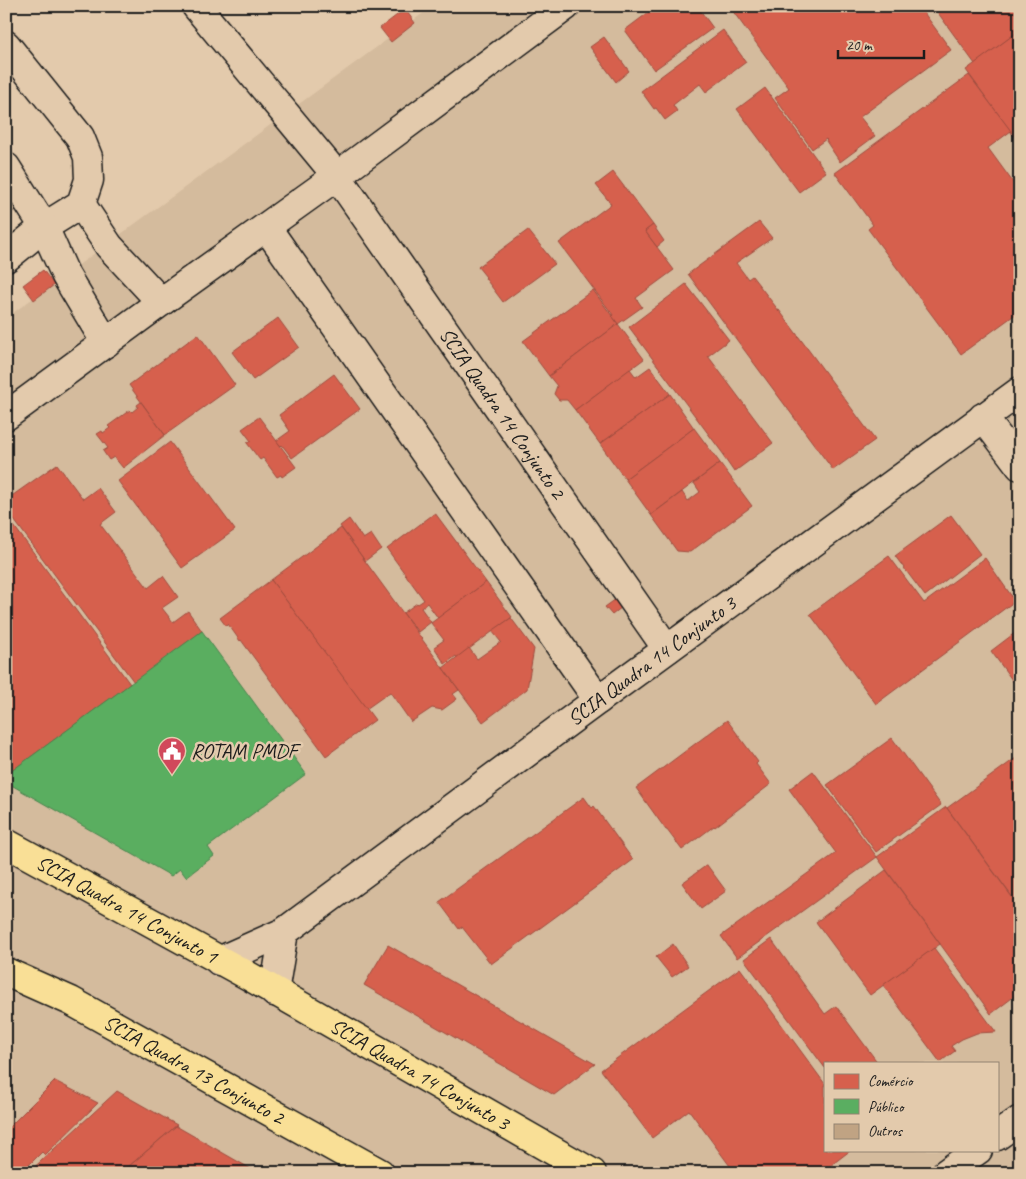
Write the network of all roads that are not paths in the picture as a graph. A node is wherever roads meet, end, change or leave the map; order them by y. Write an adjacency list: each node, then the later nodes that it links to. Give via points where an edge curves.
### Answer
1 (196, 6): 5 (street, SCIA Quadra 14 Conjunto 2)
2 (566, 6): 5 (street)
3 (6, 45): 6 (street, via 80,137 88,157 89,180)
4 (6, 167): 7 (street)
5 (338, 176): 8 (street); 16 (street, SCIA Quadra 14 Conjunto 2)
6 (81, 204): 7 (street); 10 (street, via 109,246)
7 (44, 227): 9 (street); 11 (street, via 66,276)
8 (267, 228): 10 (street); 17 (street)
9 (6, 258)
10 (161, 302): 11 (street)
11 (106, 343): 13 (street)
12 (1020, 390): 14 (street, SCIA Quadra 14 Conjunto 3)
13 (6, 416)
14 (983, 417): 15 (street); 16 (street, SCIA Quadra 14 Conjunto 3)
15 (1020, 466)
16 (667, 649): 17 (street, SCIA Quadra 14 Conjunto 3)
17 (598, 700): 19 (street, SCIA Quadra 14 Conjunto 3)
18 (6, 843): 20 (main road, SCIA Quadra 14 Conjunto 1)
19 (284, 932): 20 (street, SCIA Quadra 14 Conjunto 3); 23 (street)
20 (219, 961): 22 (main road, SCIA Quadra 14 Conjunto 1)
21 (6, 972): 28 (main road, SCIA Quadra 13 Conjunto 2, via 71,1000)
22 (246, 975): 23 (main road, SCIA Quadra 14 Conjunto 3)
23 (274, 992): 27 (main road, SCIA Quadra 14 Conjunto 3)
24 (1020, 1120): 25 (street)
25 (998, 1135)
26 (975, 1152): 29 (street)
27 (578, 1169)
28 (380, 1173)
29 (946, 1173)

